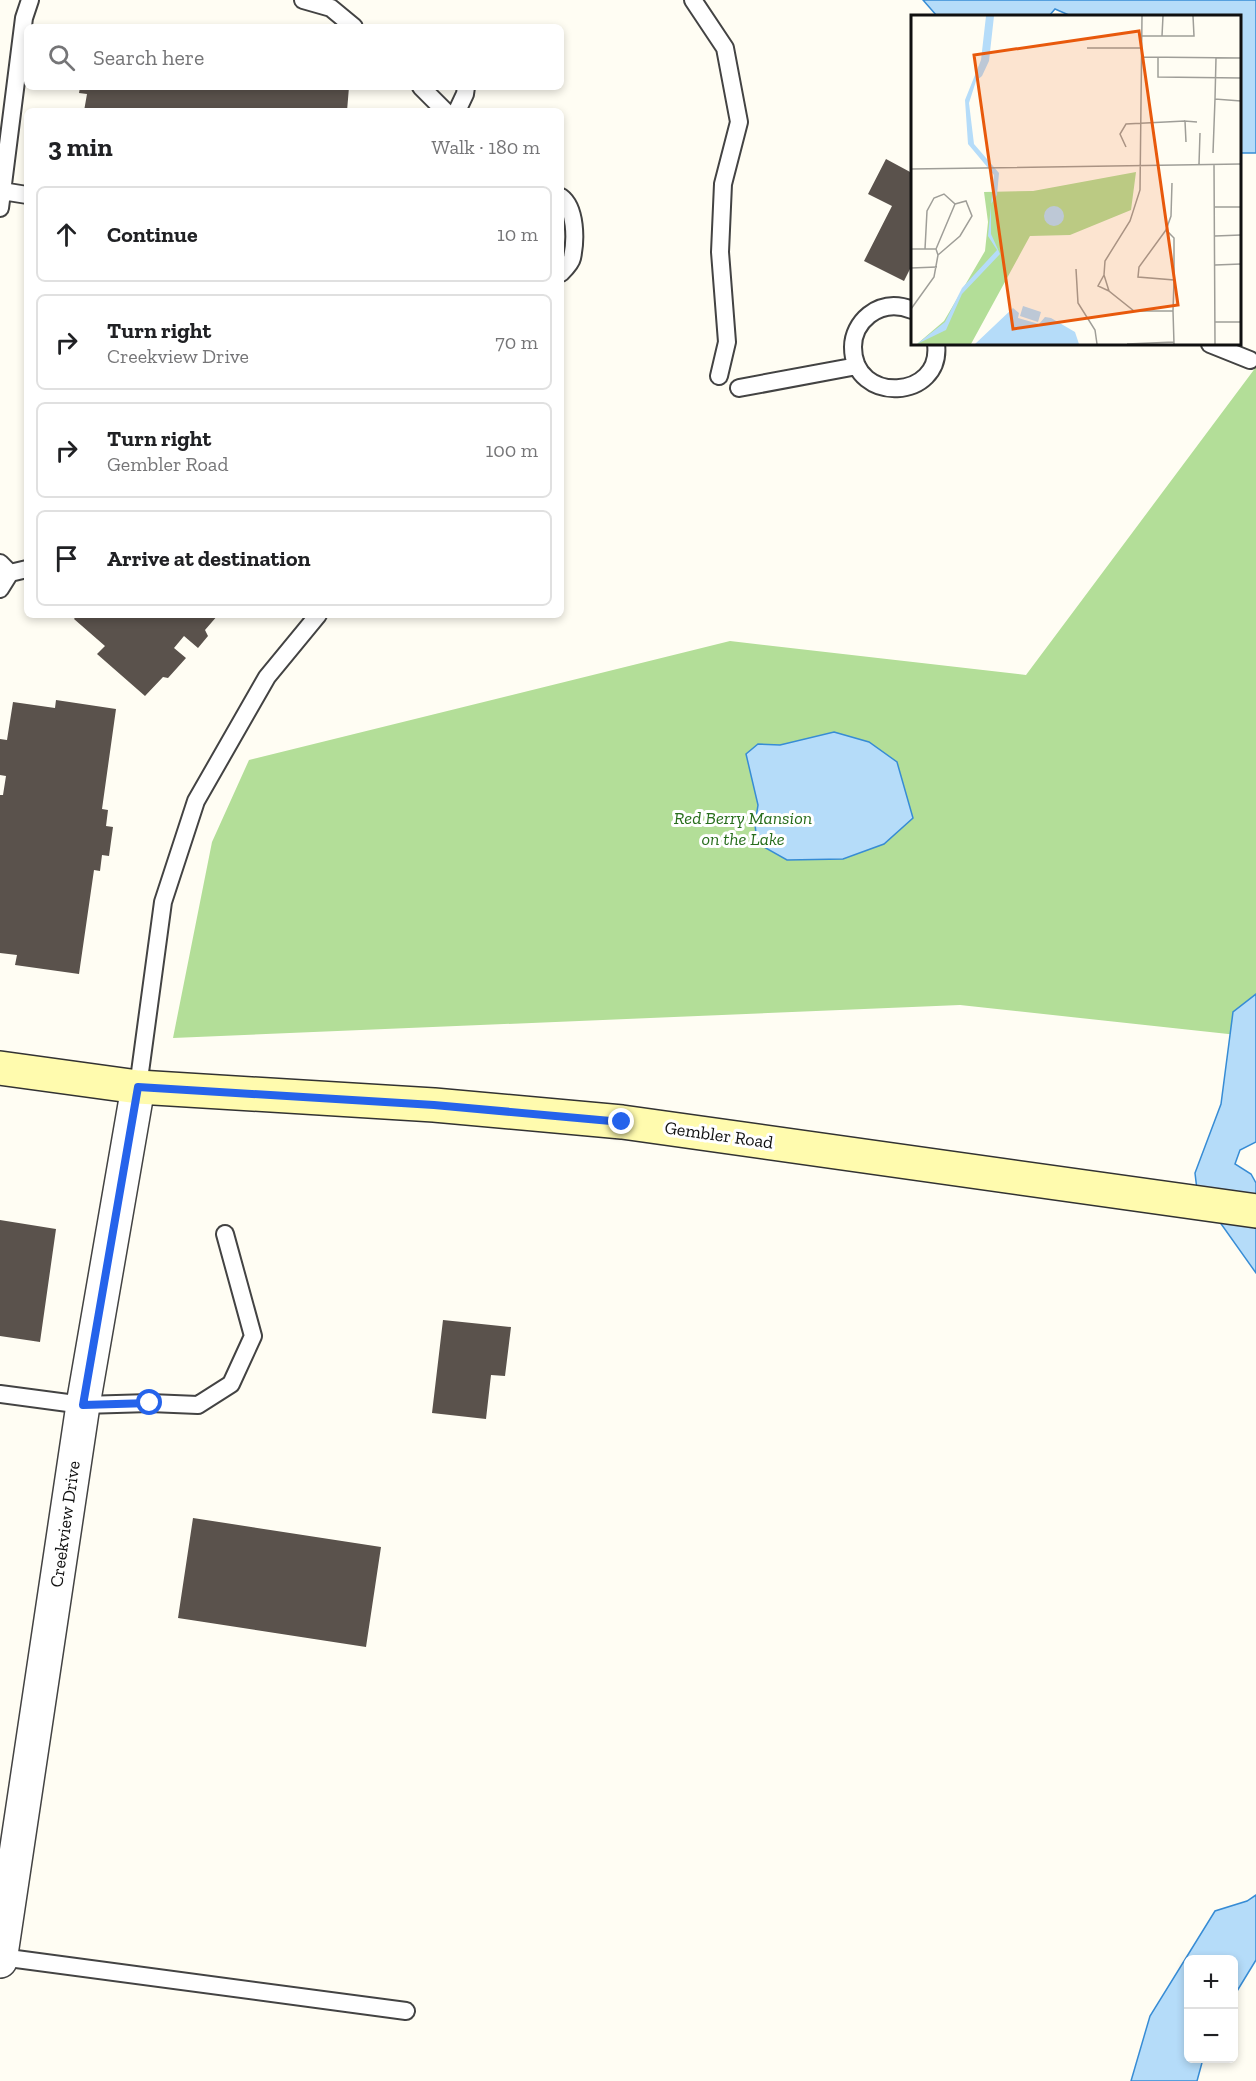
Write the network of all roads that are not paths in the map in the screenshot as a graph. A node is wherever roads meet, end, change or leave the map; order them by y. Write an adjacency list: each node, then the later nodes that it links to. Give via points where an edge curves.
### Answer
1 (30, 0): 10 (lane, via 24,18)
2 (303, 0): 4 (lane, via 331,8)
3 (693, 0): 18 (lane, via 725,48 739,122 723,184 720,252 727,342)
4 (350, 24)
5 (424, 90): 7 (lane)
6 (466, 90): 8 (lane)
7 (442, 108)
8 (458, 108)
9 (24, 195): 10 (lane)
10 (1, 199)
11 (564, 199): 12 (lane, via 574,229 572,260)
12 (564, 269)
13 (911, 310): 17 (lane, via 890,306 866,317 853,340)
14 (936, 345): 17 (lane, via 934,362 927,374 903,389 876,385)
15 (1212, 345): 16 (lane)
16 (1250, 360)
17 (857, 366): 19 (lane)
18 (719, 376)
19 (739, 388)
20 (5, 568): 21 (lane); 22 (lane)
21 (24, 570)
22 (0, 589)
23 (316, 618): 25 (lane, via 267,677 196,801 163,902)
24 (0, 1068): 25 (main road, Gembler Road)
25 (138, 1087): 26 (main road, Gembler Road, via 434,1105 599,1120); 29 (street, Creekview Drive)
26 (1256, 1211)
27 (225, 1234): 29 (lane, via 253,1336 231,1384 198,1405)
28 (0, 1394): 29 (lane)
29 (83, 1405): 30 (street, Creekview Drive)
30 (5, 1888): 31 (street, Creekview Drive)
31 (0, 1959): 32 (lane)
32 (406, 2011)

